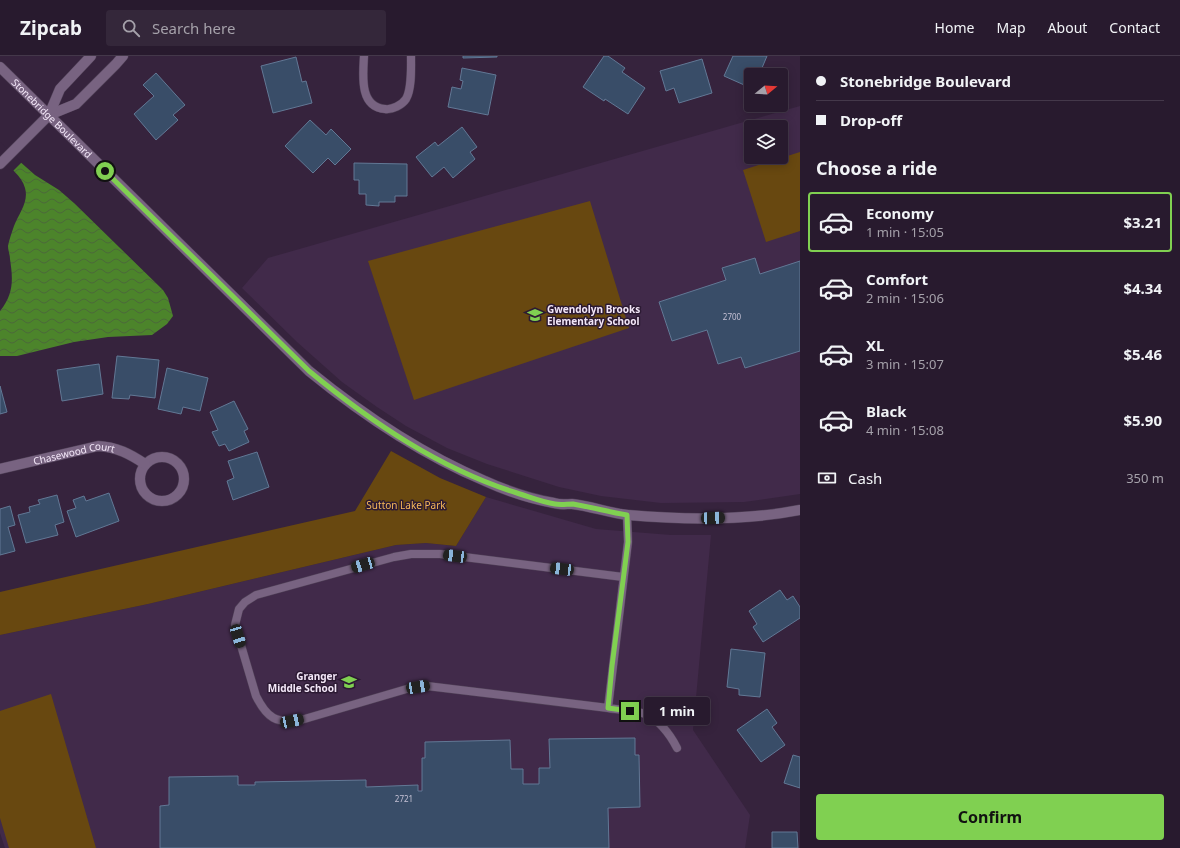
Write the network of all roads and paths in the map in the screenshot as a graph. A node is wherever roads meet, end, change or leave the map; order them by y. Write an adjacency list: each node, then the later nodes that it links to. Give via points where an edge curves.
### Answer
1 (91, 56): 6 (street, via 60,89)
2 (123, 56): 6 (street, via 76,104)
3 (364, 56): 4 (lane, via 363,80 370,103 378,109 390,110 406,98 410,86)
4 (411, 56)
5 (0, 67): 6 (street, Stonebridge Boulevard)
6 (49, 115): 7 (street); 11 (street, Stonebridge Boulevard, via 298,360 368,416 430,455 485,482 556,504 572,504)
7 (0, 164)
8 (145, 464): 8 (street, via 140,483 146,495 159,502 174,499 183,488 185,480 180,465 165,457 158,457); 9 (street, Chasewood Court, via 119,449 98,446)
9 (0, 469)
10 (800, 510): 11 (street, Stonebridge Boulevard, via 749,517 681,518)
11 (627, 515): 12 (lane, via 628,542)
12 (623, 577): 13 (lane); 13 (lane, via 440,554 411,554 256,595 239,609 235,625 256,696 268,715 282,722 304,719 410,688 427,686)
13 (608, 708): 14 (lane, via 643,713 662,726)
14 (677, 748)

